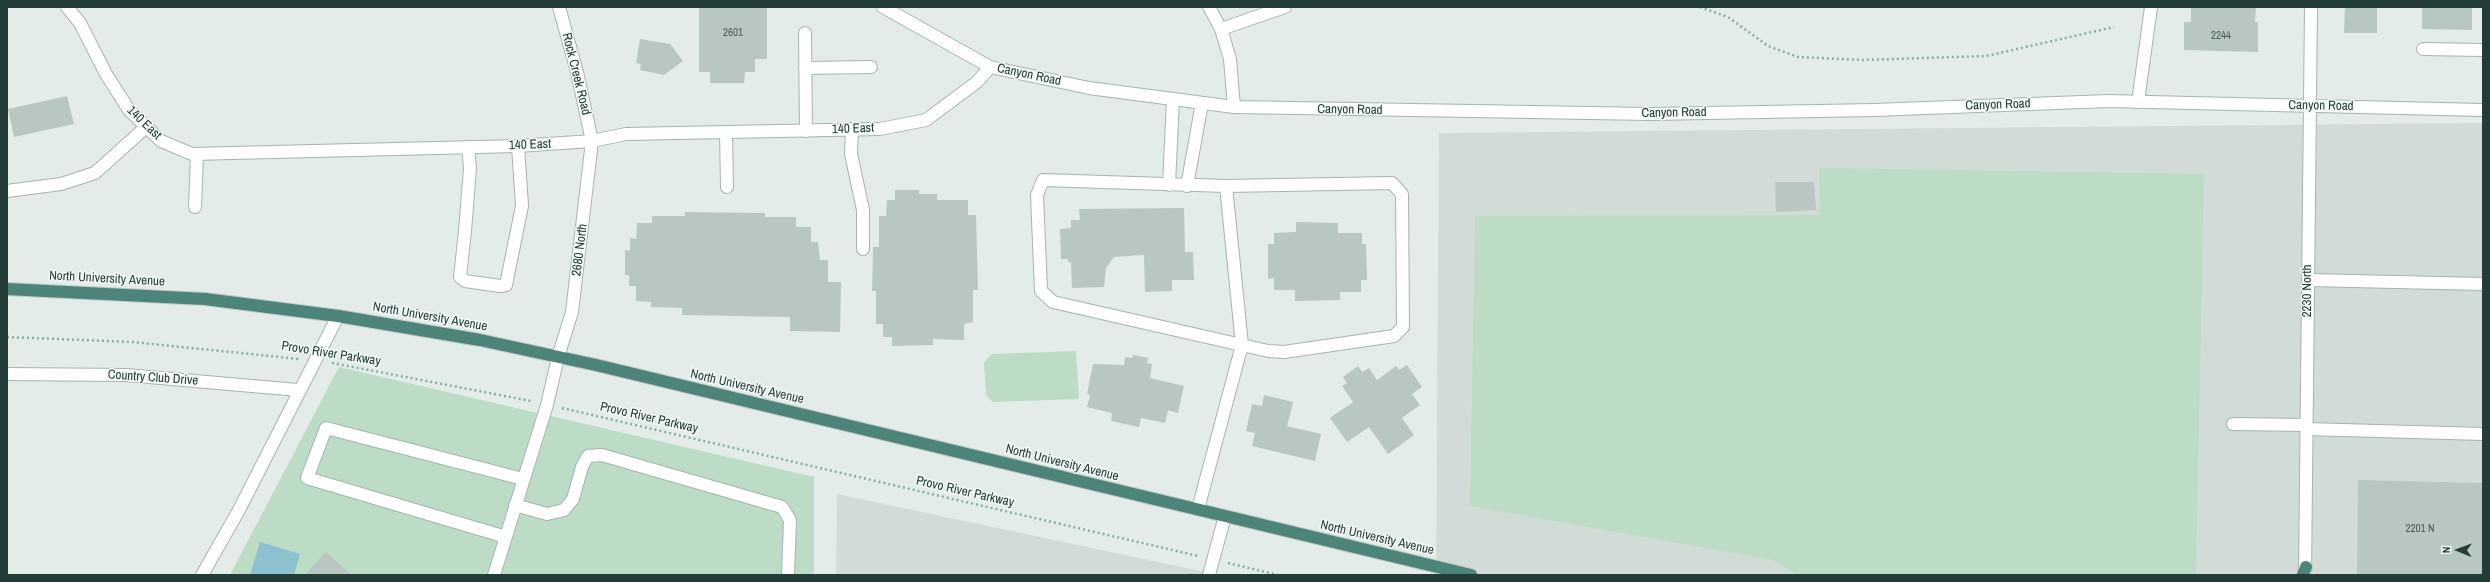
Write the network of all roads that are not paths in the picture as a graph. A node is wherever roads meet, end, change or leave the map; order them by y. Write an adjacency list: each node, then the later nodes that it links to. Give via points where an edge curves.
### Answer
1 (67, 7): 21 (main road, 140 East, via 80,23 129,110)
2 (559, 7): 25 (main road, Rock Creek Road)
3 (883, 7): 12 (main road, Canyon Road)
4 (1209, 7): 8 (main road)
5 (1285, 7): 8 (main road)
6 (2151, 7): 16 (main road)
7 (2311, 7): 18 (main road, 2230 North)
8 (1221, 30): 19 (main road, via 1230,59)
9 (805, 33): 14 (main road)
10 (2423, 49): 11 (main road)
11 (2483, 50)
12 (990, 66): 15 (main road, Canyon Road, via 1089,88); 22 (main road, 140 East, via 977,82 926,120 880,129)
13 (871, 67): 14 (main road)
14 (805, 68): 23 (main road)
15 (1173, 99): 17 (main road, Canyon Road); 29 (main road)
16 (2138, 102): 18 (main road, Canyon Road); 19 (main road, Canyon Road, via 1650,114)
17 (1202, 103): 19 (main road, Canyon Road); 30 (main road)
18 (2309, 106): 20 (main road, Canyon Road); 36 (main road, 2230 North)
19 (1234, 107)
20 (2483, 110)
21 (146, 127): 28 (main road, 140 East, via 161,140); 33 (main road, via 95,173 61,184)
22 (852, 129): 23 (main road, 140 East); 35 (main road, via 852,154 863,210)
23 (806, 131): 24 (main road, 140 East)
24 (726, 133): 25 (main road, 140 East, via 626,134); 32 (main road)
25 (592, 141): 26 (main road, 140 East); 41 (main road, 2680 North, via 572,312)
26 (518, 146): 27 (main road, 140 East); 27 (main road, via 522,206 506,285 500,286 465,281 460,277 470,168)
27 (468, 147): 28 (main road, 140 East)
28 (197, 154): 34 (main road)
29 (1169, 185): 30 (main road); 40 (main road, via 1043,180 1037,195 1041,291 1053,302)
30 (1187, 186): 31 (main road)
31 (1226, 186): 40 (main road); 40 (main road, via 1392,184 1402,194 1403,327 1394,336 1284,352)
32 (727, 187)
33 (7, 191)
34 (195, 207)
35 (863, 249)
36 (2308, 280): 37 (main road); 45 (main road, 2230 North)
37 (2483, 284)
38 (7, 290): 39 (highway, North University Avenue, via 205,299)
39 (338, 316): 41 (highway, North University Avenue, via 480,340); 43 (main road)
40 (1242, 345): 49 (main road)
41 (558, 357): 47 (main road, 2680 North, via 547,405); 49 (highway, North University Avenue)
42 (7, 374): 43 (main road, Country Club Drive, via 126,375)
43 (298, 390): 53 (main road, via 239,510)
44 (2233, 424): 45 (main road)
45 (2307, 427): 46 (main road); 52 (main road, 2230 North)
46 (2483, 434)
47 (523, 479): 48 (main road, 2680 North); 51 (main road, via 326,428 307,478)
48 (515, 505): 51 (main road, 2680 North); 55 (main road, via 547,514 564,510 573,499 582,467 588,456 602,455 782,507 790,520)
49 (1198, 510): 50 (highway, North University Avenue)
50 (1225, 516): 56 (main road); 57 (highway, North University Avenue)
51 (506, 538): 54 (main road, 2680 North)
52 (2305, 572)
53 (202, 575)
54 (494, 575)
55 (788, 575)
56 (1209, 575)
57 (1471, 575)

